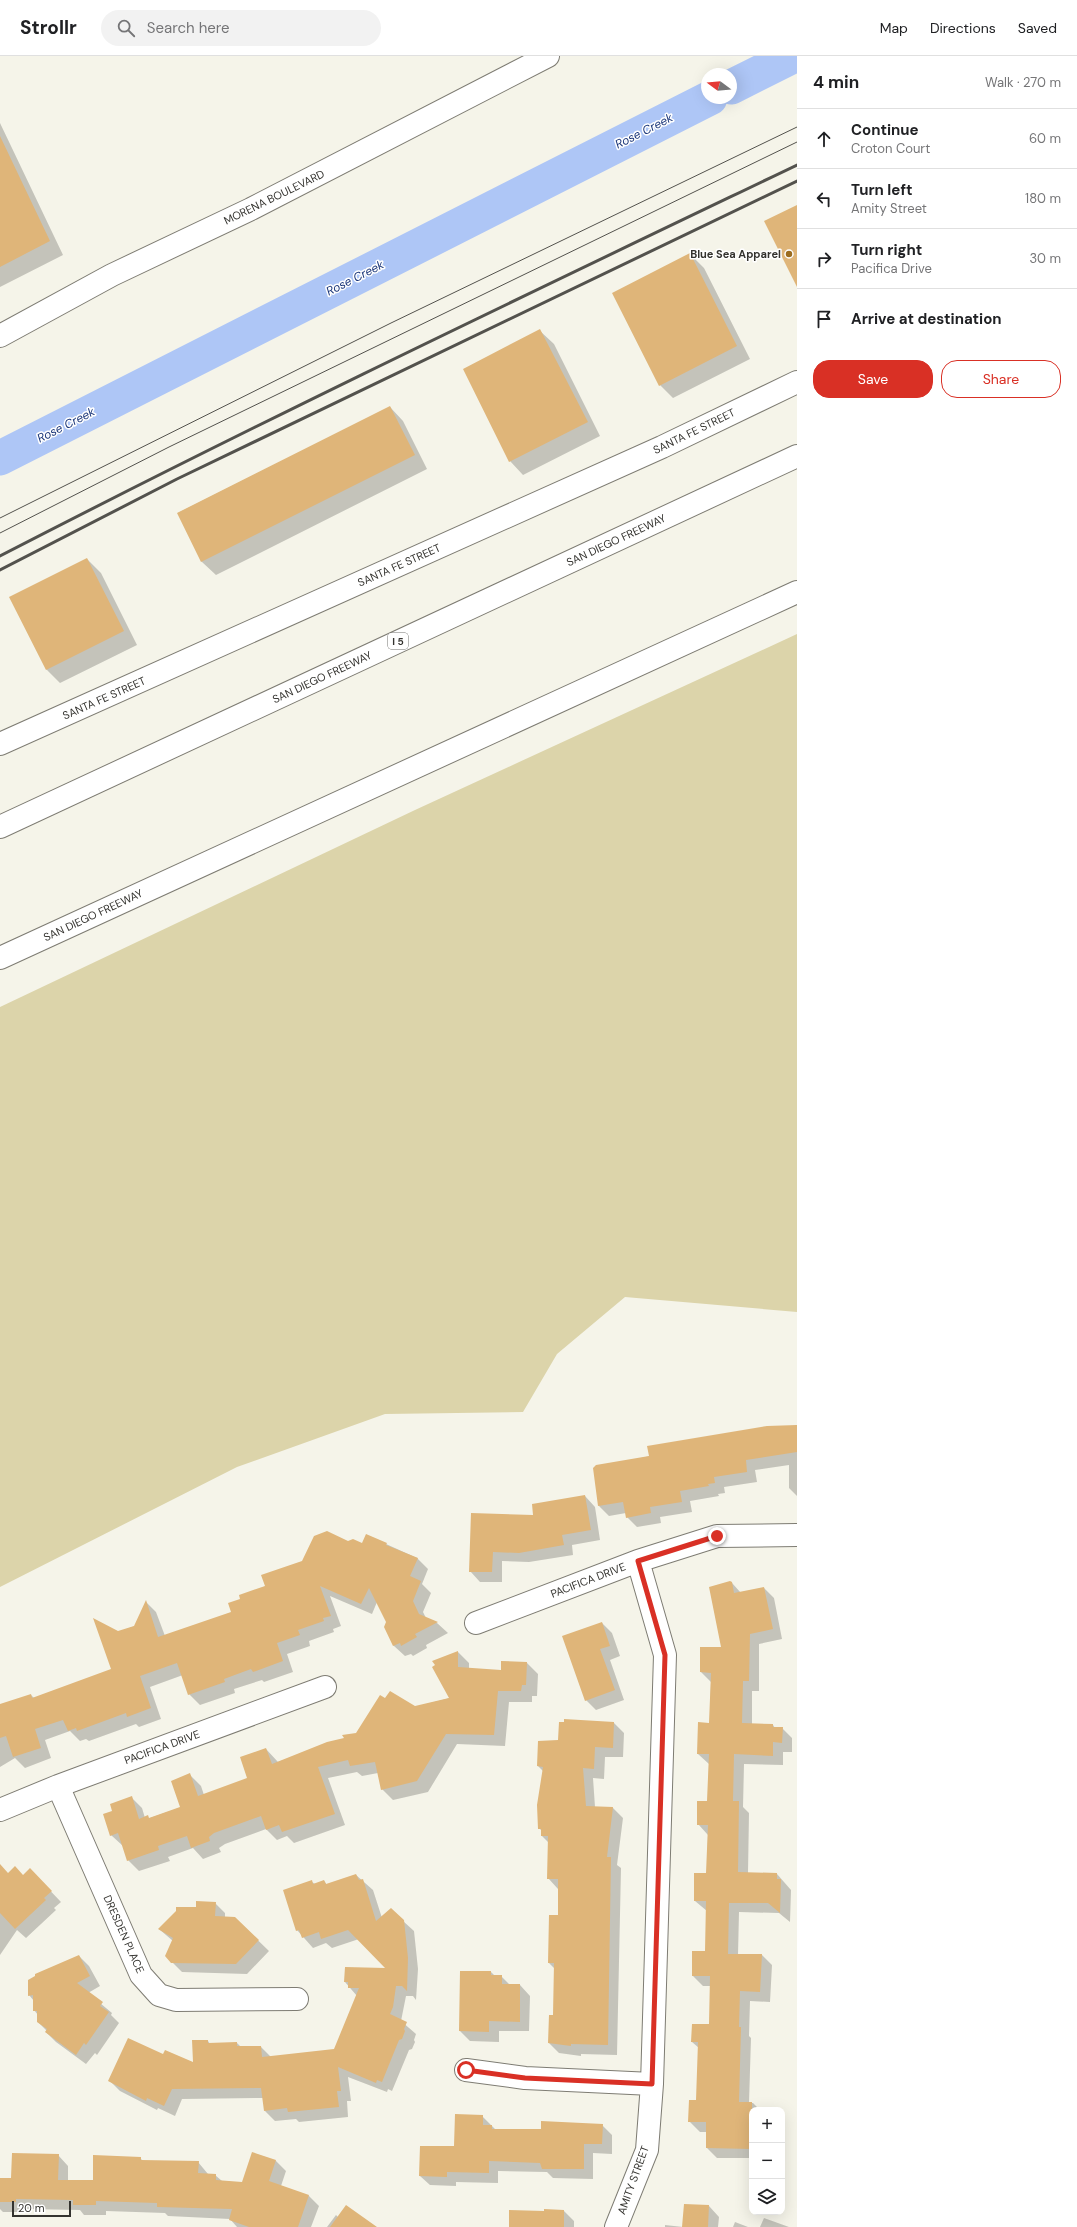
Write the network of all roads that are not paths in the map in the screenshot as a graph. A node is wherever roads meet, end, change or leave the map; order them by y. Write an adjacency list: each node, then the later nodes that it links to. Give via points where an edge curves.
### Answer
1 (548, 56): 2 (main road, MORENA BOULEVARD, via 251,209 112,275)
2 (0, 336)
3 (797, 382): 6 (main road, SANTA FE STREET, via 662,447)
4 (797, 456): 7 (main road, SAN DIEGO FREEWAY / I 5)
5 (797, 592): 8 (main road, SAN DIEGO FREEWAY)
6 (0, 744)
7 (0, 826)
8 (0, 958)
9 (797, 1536): 10 (main road, PACIFICA DRIVE, via 717,1536)
10 (638, 1561): 11 (main road, PACIFICA DRIVE); 17 (main road, AMITY STREET, via 665,1655)
11 (476, 1623)
12 (325, 1687): 13 (main road, PACIFICA DRIVE)
13 (58, 1786): 14 (main road, PACIFICA DRIVE); 15 (main road, DRESDEN PLACE, via 141,1975 159,1995 176,2000)
14 (0, 1810)
15 (297, 1999)
16 (466, 2070): 17 (main road, via 525,2078)
17 (652, 2084): 18 (main road, AMITY STREET, via 647,2150)
18 (616, 2227)

